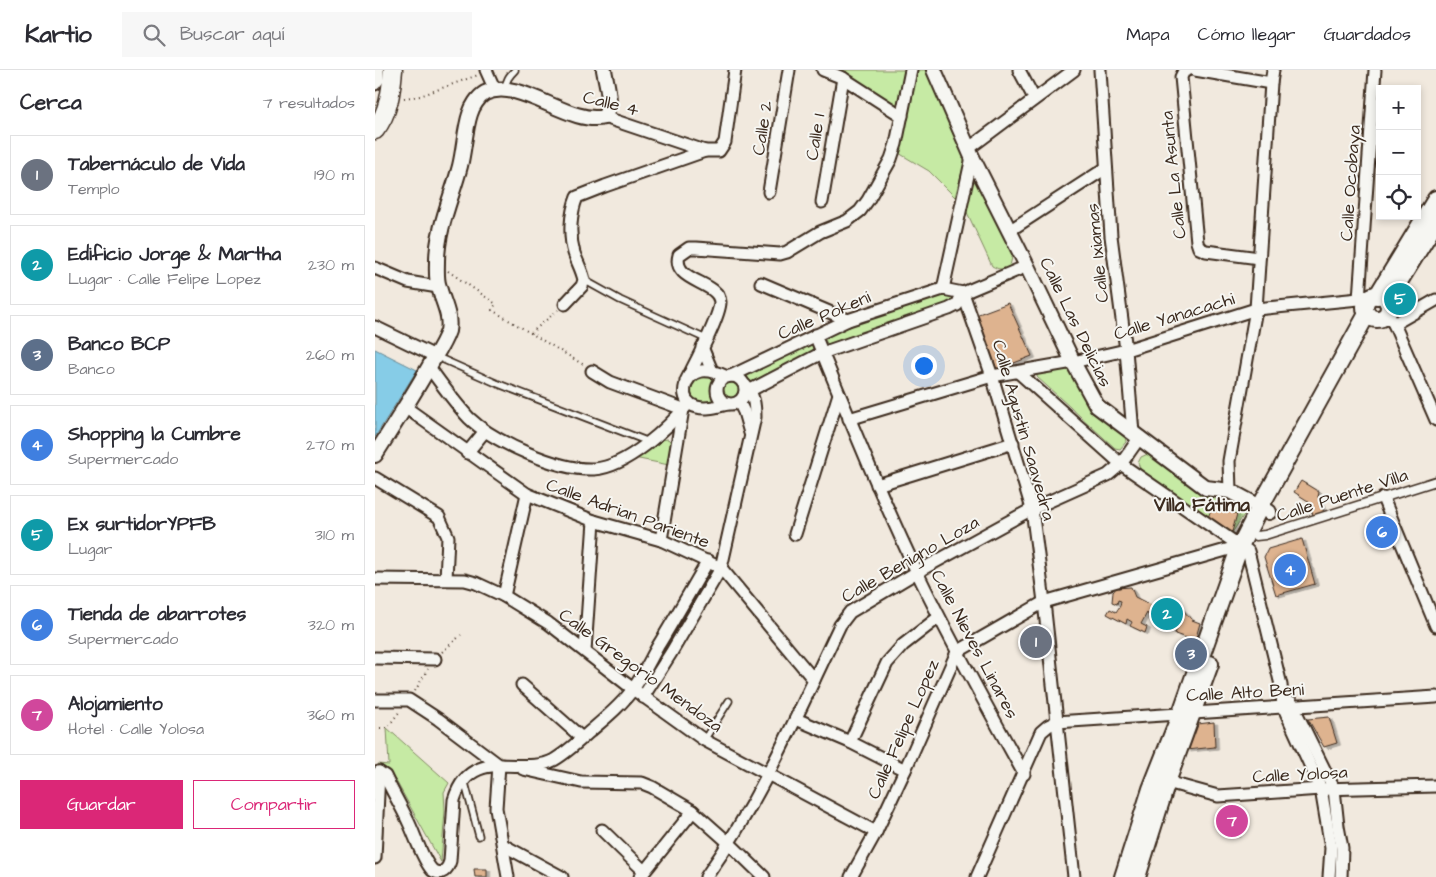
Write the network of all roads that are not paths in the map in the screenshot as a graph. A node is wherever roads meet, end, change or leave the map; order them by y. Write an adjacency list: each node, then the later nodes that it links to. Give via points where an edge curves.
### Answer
1 (378, 70): 19 (street)
2 (393, 70): 25 (highway, via 390,100)
3 (515, 70): 21 (lane)
4 (604, 70): 24 (street, via 610,101)
5 (735, 70): 26 (street, Calle 4, via 725,142 719,151)
6 (789, 70): 29 (street, Calle 2)
7 (823, 70): 18 (street)
8 (911, 70): 23 (street)
9 (934, 70): 27 (street, Calle Las Delicias)
10 (1019, 70): 22 (street)
11 (1074, 70): 22 (street)
12 (1100, 70): 28 (street, Calle Ixiamas)
13 (1188, 70): 34 (street, Calle La Asunta, via 1181,77 1199,248)
14 (1195, 70): 20 (street)
15 (1273, 70): 20 (street)
16 (1375, 70): 44 (street, Calle Ocobaya)
17 (487, 71): 21 (street)
18 (843, 78): 23 (street); 31 (street, Calle 1)
19 (375, 84)
20 (1271, 84): 34 (street)
21 (500, 91): 24 (street, Calle 4, via 533,98 583,118); 39 (street, via 484,94 470,114 461,165 438,242)
22 (1034, 98): 27 (street)
23 (902, 116): 49 (street, via 888,166 860,211 847,222 820,232 780,254 696,248 683,251 678,265 683,272 712,290 720,300)
24 (604, 118): 26 (street, Calle 4)
25 (375, 130)
26 (705, 151): 37 (street, via 577,197 572,242)
27 (970, 153): 33 (street, Calle Las Delicias); 40 (street)
28 (1106, 168): 33 (street); 50 (street, Calle Ixiamas, via 1111,236)
29 (769, 192)
30 (1436, 199): 44 (main road)
31 (822, 202)
32 (1436, 222): 44 (main road)
33 (1009, 230): 35 (street, Calle Las Delicias)
34 (1259, 258): 45 (street)
35 (1027, 266): 41 (street, Calle Pokeni); 53 (street, Calle Las Delicias)
36 (375, 268): 39 (street, via 408,282)
37 (585, 280): 43 (street); 49 (lane)
38 (761, 283): 46 (street)
39 (438, 286): 52 (street, via 449,324)
40 (943, 290): 41 (street, Calle Pokeni); 46 (street, Calle Pokeni)
41 (963, 293): 51 (street, Calle Pokeni, via 957,305 949,309); 58 (street, Calle Agustin Saavedra)
42 (1436, 300): 44 (street, Calle Yanacachi)
43 (565, 304)
44 (1377, 308): 45 (street, Calle Yanacachi); 65 (street, Calle Ocobaya); 81 (main road)
45 (1256, 309): 50 (street, Calle Yanacachi); 77 (street, via 1229,461)
46 (848, 320): 48 (street, Calle Pokeni)
47 (375, 327): 52 (street)
48 (815, 335): 51 (street, Calle Nieves Linares); 57 (street, Calle Pokeni)
49 (704, 343): 55 (street); 59 (street)
50 (1127, 350): 53 (street, Calle Yanacachi); 68 (street, Calle Ixiamas)
51 (822, 353): 60 (street, Calle Nieves Linares); 61 (street, Calle Pokeni)
52 (432, 362): 63 (street); 66 (street, via 450,396); 69 (lane, via 496,382)
53 (1073, 362): 56 (street, Calle Yanacachi); 68 (street, Calle Las Delicias, via 1097,406)
54 (592, 371): 62 (street, Calle Pokeni, via 610,382)
55 (712, 371): 57 (street); 59 (street, via 696,372)
56 (1018, 372): 58 (street, Calle Yanacachi); 73 (street)
57 (729, 376): 61 (street, via 740,378); 61 (street, via 721,380 717,389 720,398)
58 (992, 376): 64 (street, Calle Yanacachi); 70 (street, Calle Agustin Saavedra)
59 (686, 381): 62 (street)
60 (839, 394): 64 (street, Calle Nieves Linares); 83 (street)
61 (741, 395): 62 (street, Calle Pokeni, via 702,408); 67 (street); 67 (street, via 755,405)
62 (686, 406): 69 (street); 84 (street)
63 (405, 407): 71 (street, Calle Adrian Pariente); 72 (street)
64 (849, 419): 76 (street, Calle Nieves Linares)
65 (1436, 420)
66 (485, 431): 69 (street, via 539,457 594,469 610,465); 71 (street)
67 (750, 433): 87 (street)
68 (1137, 435): 73 (street); 77 (street, Calle Las Delicias, via 1206,488)
69 (649, 442)
70 (1013, 443): 76 (street); 80 (street, Calle Agustin Saavedra)
71 (467, 453): 78 (street, Calle Adrian Pariente)
72 (375, 455)
73 (1121, 464): 80 (street, Calle Benigno Loza, via 1108,475); 85 (street)
74 (375, 478): 90 (street, via 439,518 448,537)
75 (1436, 481): 79 (street, Calle Puente Villa)
76 (877, 485): 88 (street, Calle Nieves Linares)
77 (1230, 491): 81 (street, Calle Las Delicias)
78 (527, 494): 82 (street, Calle Adrian Pariente); 91 (street)
79 (1383, 498): 85 (street, Calle Puente Villa, via 1265,535); 94 (street)
80 (1032, 509): 88 (street, Calle Benigno Loza); 92 (street, Calle Agustin Saavedra)
81 (1264, 509): 85 (main road)
82 (594, 521): 84 (street, Calle Adrian Pariente); 95 (street)
83 (795, 534)
84 (661, 540): 86 (street, Calle Adrian Pariente)
85 (1248, 544): 92 (street, Calle Felipe Lopez); 106 (street); 107 (main road)
86 (708, 561): 87 (street, Calle Adrian Pariente); 101 (street)
87 (721, 568): 99 (street, Calle Adrian Pariente); 102 (street)
88 (917, 572): 93 (street, Calle Nieves Linares); 99 (street, Calle Benigno Loza, via 850,612 840,625)
89 (375, 579): 90 (street, Calle Gregorio Mendoza)
90 (446, 579): 91 (street, Calle Gregorio Mendoza, via 476,583)
91 (504, 596): 95 (street, Calle Gregorio Mendoza)
92 (1044, 602): 96 (street, Calle Felipe Lopez); 109 (street, Calle Agustin Saavedra)
93 (939, 617): 96 (street, Calle Nieves Linares); 112 (street, via 903,645 887,663)
94 (1436, 626)
95 (585, 651): 101 (street, Calle Gregorio Mendoza)
96 (957, 652): 114 (street, Calle Felipe Lopez); 116 (street, Calle Nieves Linares)
97 (375, 658): 98 (street)
98 (435, 659)
99 (813, 680): 108 (street, Calle Benigno Loza)
100 (522, 685): 110 (street)
101 (633, 689): 102 (street, Calle Gregorio Mendoza); 110 (street)
102 (643, 697): 111 (street, Calle Gregorio Mendoza)
103 (1436, 697): 106 (street, Calle Alto Beni)
104 (375, 700): 113 (street, via 409,700)
105 (729, 701): 111 (lane)
106 (1288, 706): 107 (street, Calle Alto Beni); 121 (street); 122 (street)
107 (1187, 713): 109 (street, Calle Alto Beni); 119 (main road); 138 (main road, via 1151,789)
108 (796, 719): 112 (street); 117 (street, Calle Benigno Loza)
109 (1056, 722): 116 (street, via 1041,732); 137 (street, Calle Agustin Saavedra)
110 (582, 738): 113 (street, via 546,763)
111 (704, 740): 117 (street, Calle Gregorio Mendoza)
112 (850, 742): 114 (street)
113 (499, 765): 118 (street, via 480,768); 123 (street, via 581,782 642,783); 128 (street, via 496,808)
114 (905, 770): 125 (street, Calle Felipe Lopez)
115 (377, 772): 118 (street, via 385,776 426,861 439,874 449,868 454,800); 129 (street)
116 (1024, 774): 136 (street)
117 (767, 775): 125 (street, Calle Gregorio Mendoza); 127 (street, Calle Benigno Loza)
118 (464, 780): 126 (lane)
119 (1167, 782): 121 (street, Calle Yolosa, via 1218,796); 139 (main road)
120 (1436, 786): 122 (street, Calle Yolosa)
121 (1321, 789): 122 (street, Calle Yolosa); 140 (street, via 1331,848)
122 (1334, 789): 141 (street, via 1342,848)
123 (693, 811): 127 (street); 130 (street)
124 (602, 830): 130 (street)
125 (876, 832): 135 (street, Calle Felipe Lopez)
126 (479, 836)
127 (729, 843): 133 (street, Calle Benigno Loza); 134 (street)
128 (503, 845): 131 (street); 132 (street)
129 (375, 858)
130 (642, 874)
131 (508, 877)
132 (562, 877)
133 (706, 877)
134 (764, 877)
135 (851, 877)
136 (977, 877)
137 (1073, 877)
138 (1123, 877)
139 (1137, 877)
140 (1329, 877)
141 (1341, 877)

